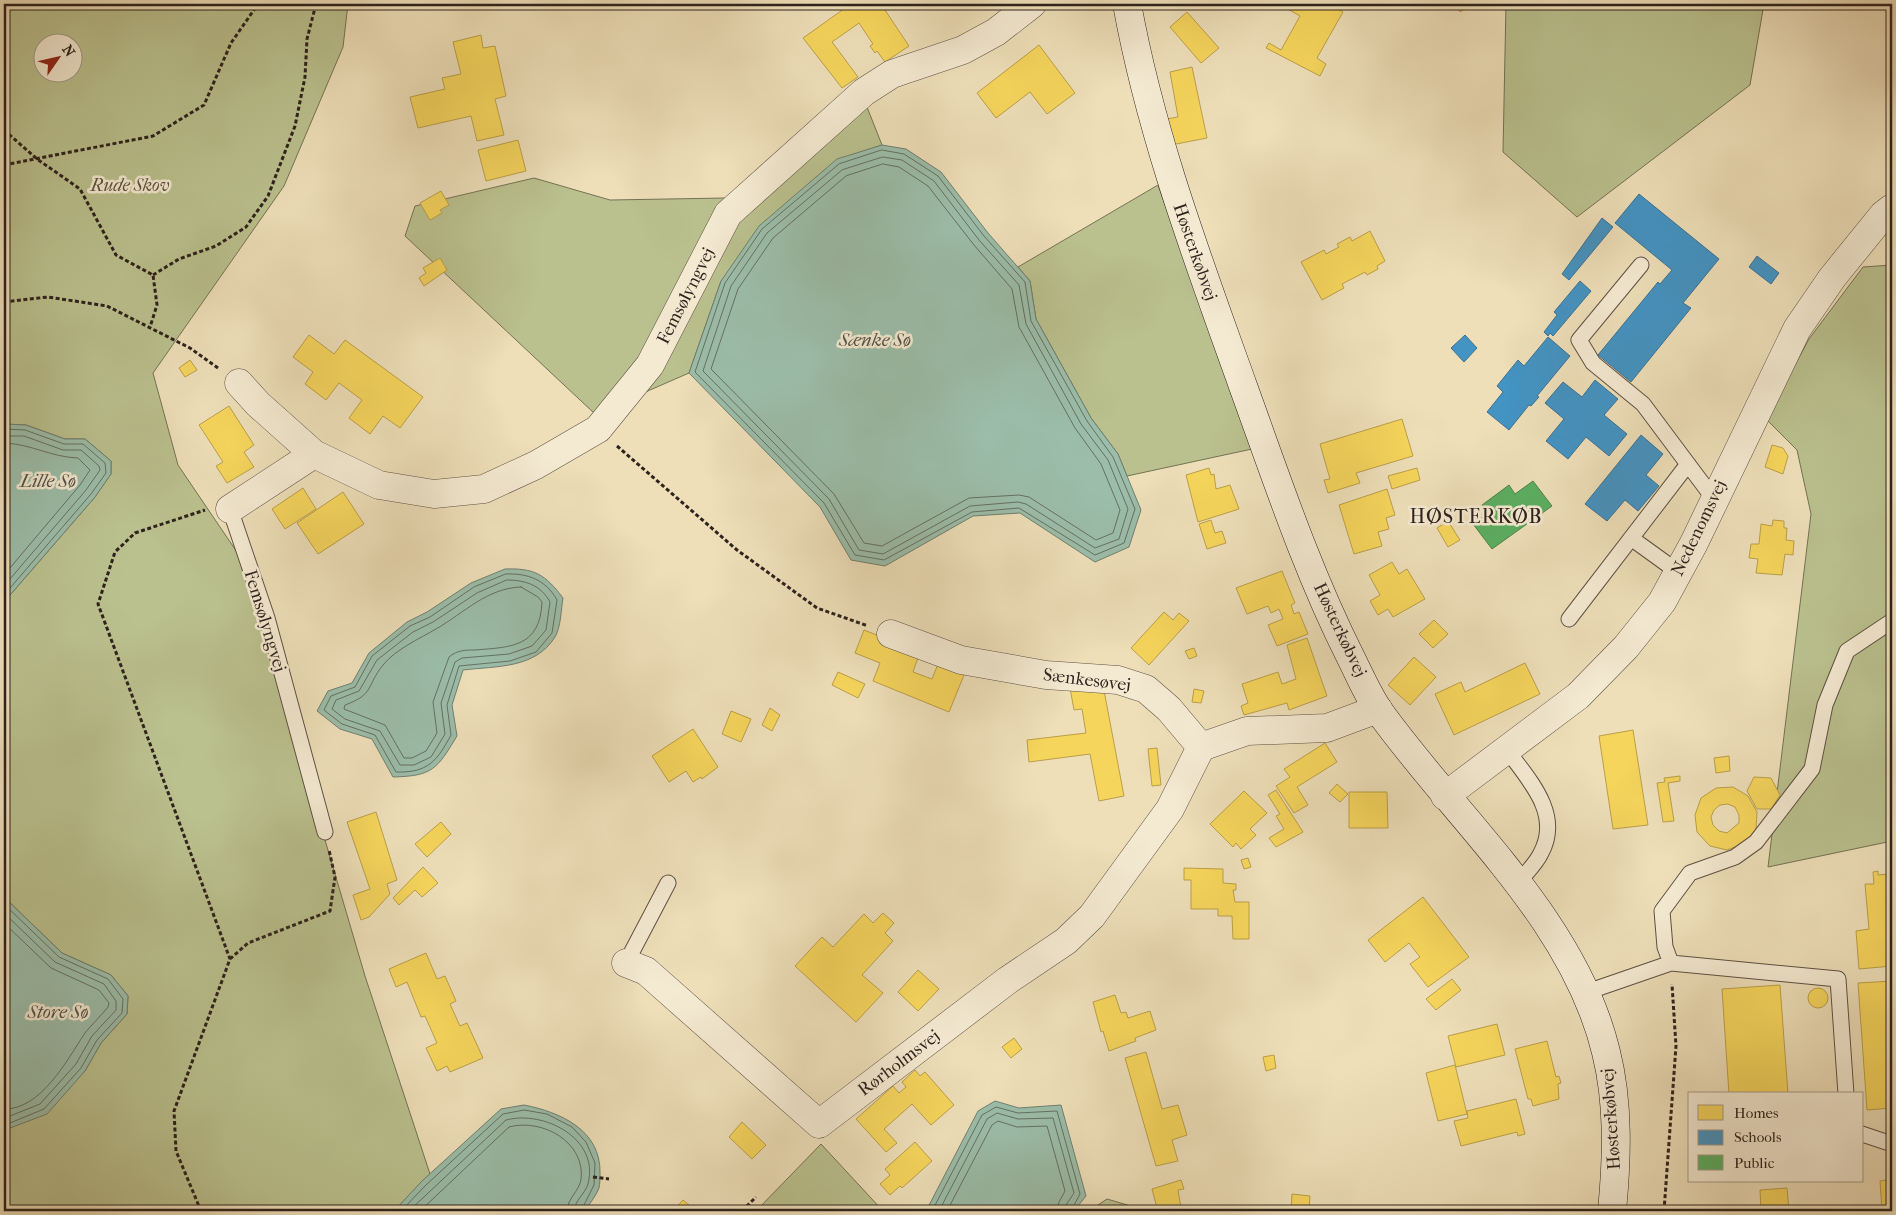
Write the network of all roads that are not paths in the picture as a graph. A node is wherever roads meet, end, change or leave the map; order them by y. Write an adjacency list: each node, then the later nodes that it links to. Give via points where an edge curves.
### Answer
1 (1032, 4): 6 (street, Femsølyngvej, via 996,32 963,50 892,74 864,92 728,214 650,365 598,429 536,465 484,489 434,494 380,485)
2 (1127, 4): 15 (street, Høsterkøbvej, via 1157,136 1184,222 1285,503 1349,655)
3 (1892, 208): 8 (street, Nedenomsvej, via 1832,278 1797,329)
4 (1641, 265): 7 (lane, via 1579,340 1593,363 1643,404)
5 (239, 383): 6 (street, Femsølyngvej)
6 (314, 454): 9 (street)
7 (1688, 464): 8 (lane); 10 (lane)
8 (1714, 499): 11 (street, Nedenomsvej)
9 (230, 509): 19 (lane, Femsølyngvej, via 266,618)
10 (1631, 538): 11 (lane); 12 (lane)
11 (1678, 572): 17 (street, Nedenomsvej, via 1662,602 1626,647 1578,696)
12 (1569, 619)
13 (1892, 621): 23 (lane, via 1847,652 1825,705 1812,769 1756,842 1735,857 1690,872 1662,912 1665,947)
14 (891, 634): 16 (street, Sænkesøvej, via 961,660 1046,675 1118,680 1146,689 1169,709)
15 (1378, 709): 16 (street, via 1327,728 1247,732); 18 (street, Høsterkøbvej)
16 (1201, 746): 22 (street, Rørholmsvej, via 1170,809 1092,916 1066,941 1008,980 819,1124 646,971)
17 (1507, 750): 18 (street, Nedenomsvej); 21 (lane, via 1537,789 1549,822 1542,853)
18 (1445, 796): 21 (street, Høsterkøbvej)
19 (325, 832)
20 (668, 883): 22 (lane, Rørholmsvej)
21 (1517, 884): 24 (street, Høsterkøbvej, via 1558,940)
22 (626, 963)
23 (1672, 963): 24 (lane); 25 (lane, via 1838,979)
24 (1586, 992): 28 (street, Høsterkøbvej, via 1606,1051 1612,1086 1616,1169)
25 (1846, 1092)
26 (1864, 1135): 27 (lane)
27 (1892, 1144)
28 (1612, 1211)

